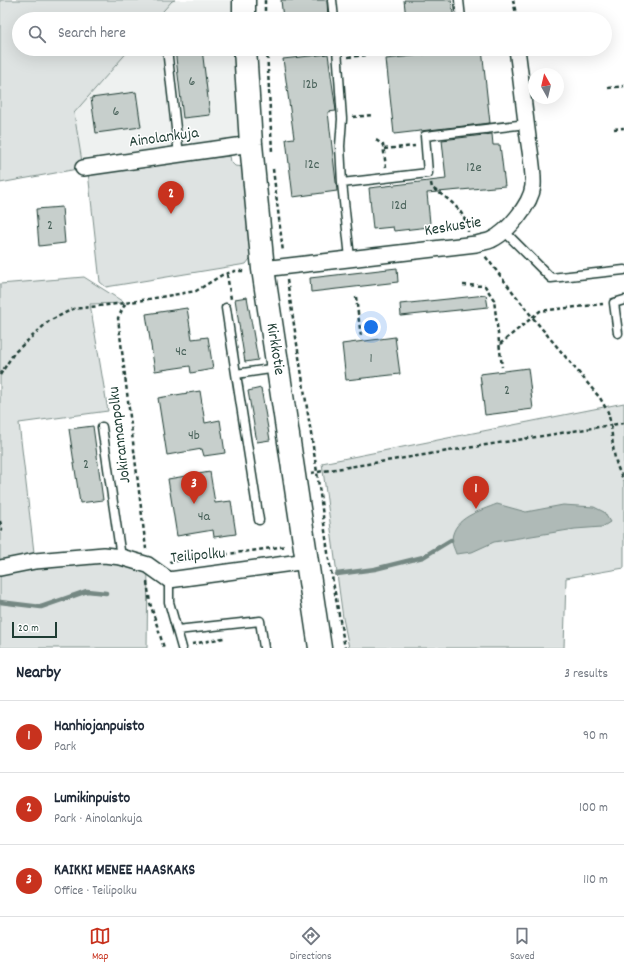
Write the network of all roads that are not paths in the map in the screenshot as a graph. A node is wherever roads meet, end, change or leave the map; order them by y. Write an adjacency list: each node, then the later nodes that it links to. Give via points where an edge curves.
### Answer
1 (244, 0): 4 (street)
2 (332, 0): 5 (lane)
3 (459, 0): 6 (lane)
4 (244, 12)
5 (333, 12)
6 (460, 12)
7 (168, 56): 13 (lane)
8 (245, 56): 12 (street, Kirkkotie)
9 (338, 56): 15 (lane, via 342,119)
10 (518, 56): 11 (street, Keskustie)
11 (527, 124): 15 (lane, via 425,136 428,173); 16 (street, Keskustie, via 533,187 522,210)
12 (251, 144): 13 (street, Ainolankuja); 18 (street, Kirkkotie)
13 (179, 154): 14 (street, Ainolankuja)
14 (83, 168)
15 (342, 183): 17 (lane)
16 (504, 231): 17 (street, Keskustie, via 491,240 476,244); 19 (lane, via 551,278)
17 (350, 258): 18 (street, Keskustie)
18 (256, 270): 23 (street, Kirkkotie)
19 (624, 270)
20 (624, 300): 22 (lane, via 614,303)
21 (226, 308): 24 (lane)
22 (618, 333)
23 (278, 368): 24 (lane); 28 (street, Kirkkotie)
24 (236, 374): 26 (lane)
25 (102, 427): 27 (lane)
26 (259, 520)
27 (121, 557): 29 (street, Teilipolku, via 104,555 43,560); 30 (street, Teilipolku, via 148,565)
28 (308, 561): 30 (street, Teilipolku); 34 (street, Kirkkotie)
29 (0, 568)
30 (169, 580): 31 (lane, via 169,602)
31 (176, 630): 32 (lane); 33 (lane, via 260,621)
32 (182, 647)
33 (264, 648)
34 (320, 648)

